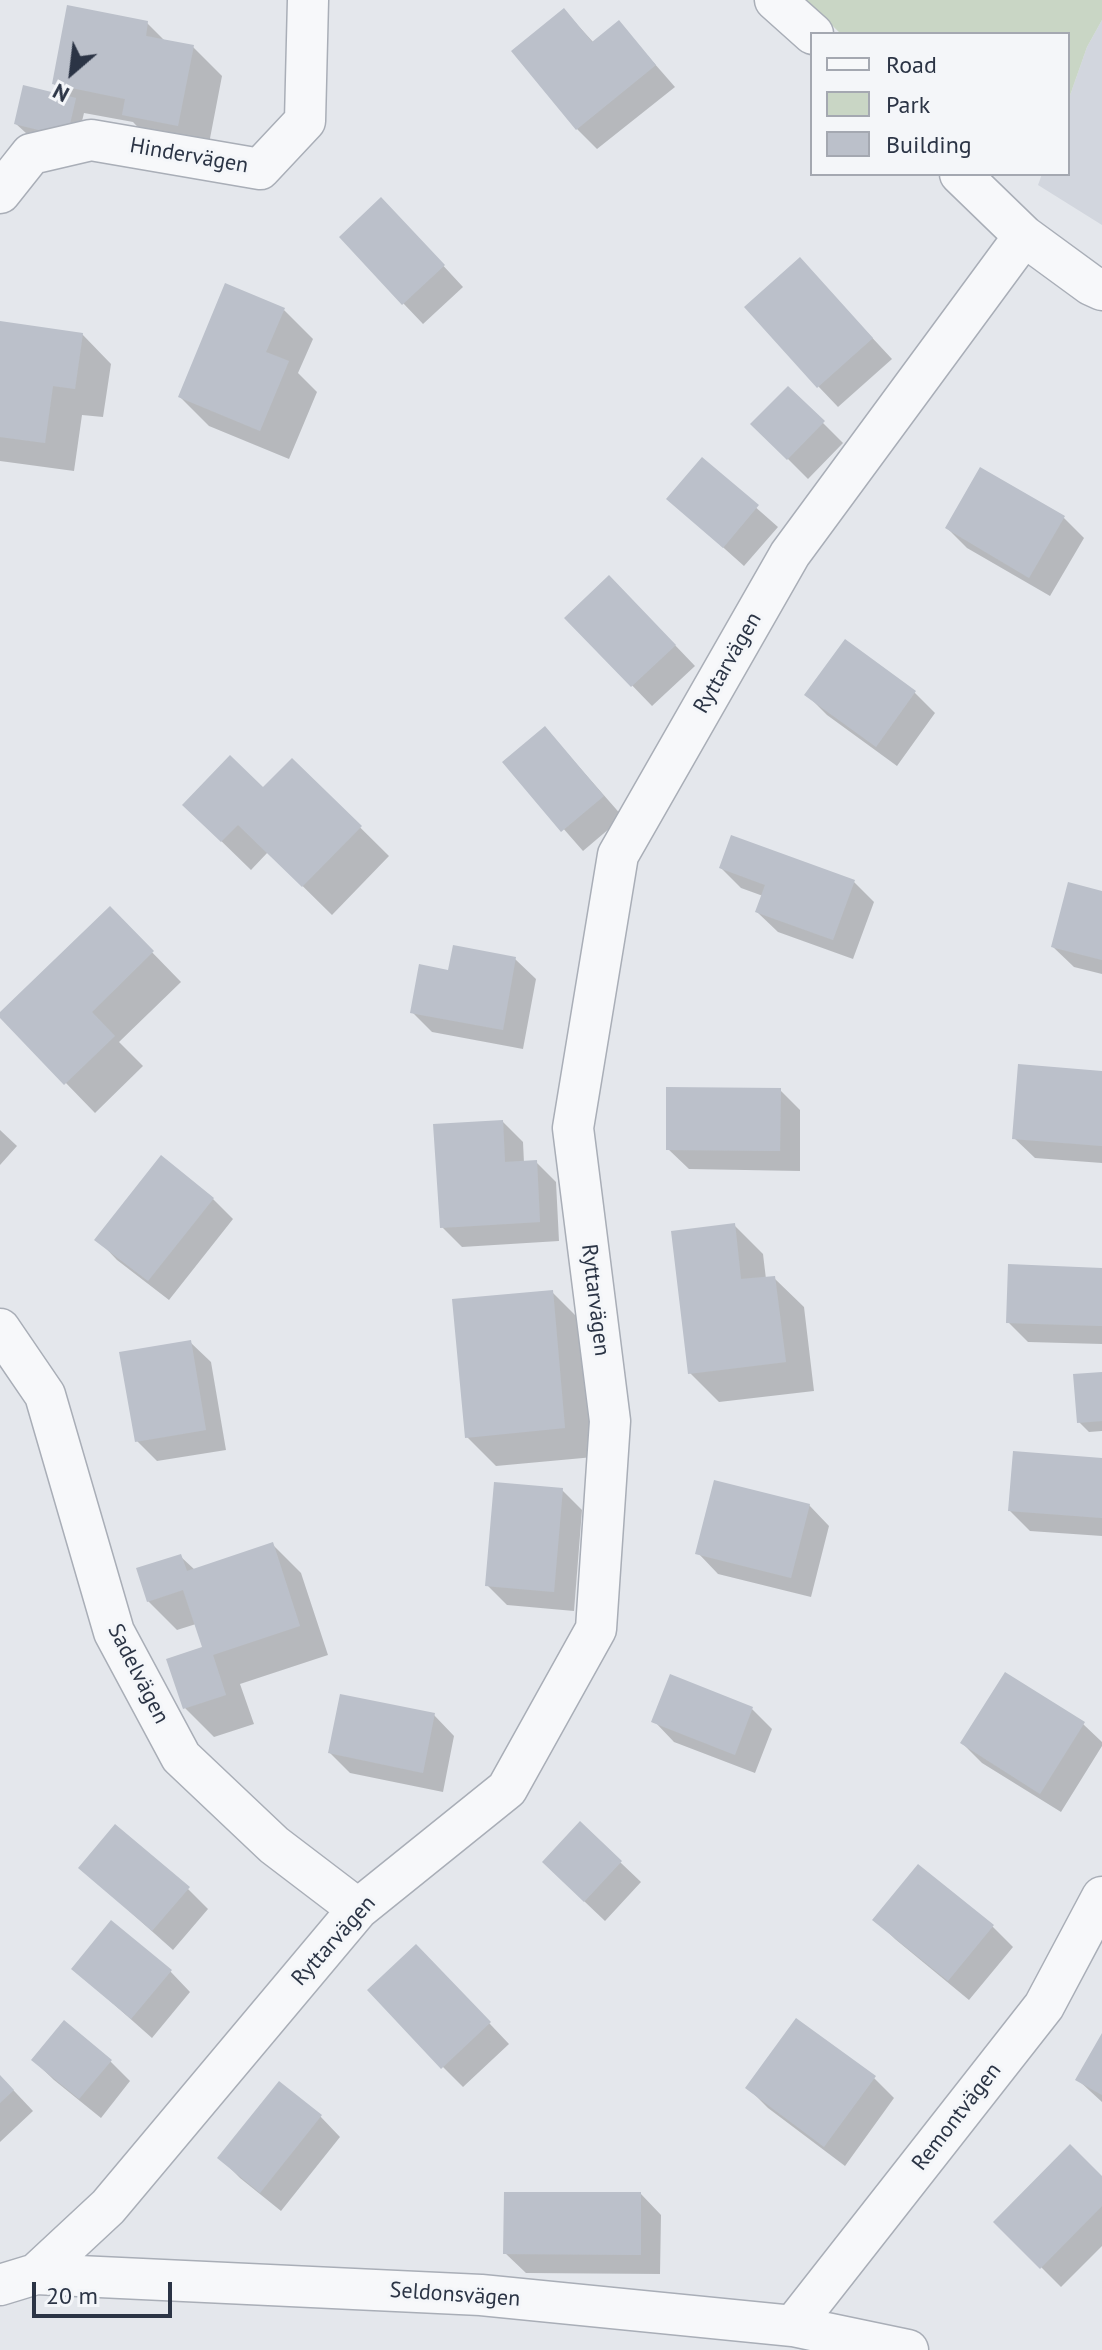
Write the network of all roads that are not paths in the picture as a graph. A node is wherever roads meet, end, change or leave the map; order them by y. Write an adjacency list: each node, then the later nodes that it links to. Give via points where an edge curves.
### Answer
1 (308, 0): 5 (street, Hindervägen, via 305,121 260,169 91,140 31,154)
2 (775, 0): 3 (street)
3 (811, 32)
4 (962, 176): 6 (street)
5 (0, 193)
6 (1024, 236): 7 (street); 10 (street, Ryttarvägen, via 790,554 618,855 573,1128 610,1421 596,1629 507,1789)
7 (1102, 290)
8 (0, 1329): 10 (street, Sadelvägen, via 45,1395 114,1632 181,1757 274,1845)
9 (1102, 1897): 12 (street, Remontvägen, via 1044,2006)
10 (358, 1909): 11 (street, Ryttarvägen, via 108,2207)
11 (18, 2280): 12 (street, Seldonsvägen, via 481,2295)
12 (793, 2326): 13 (street, Seldonsvägen)
13 (908, 2350)

